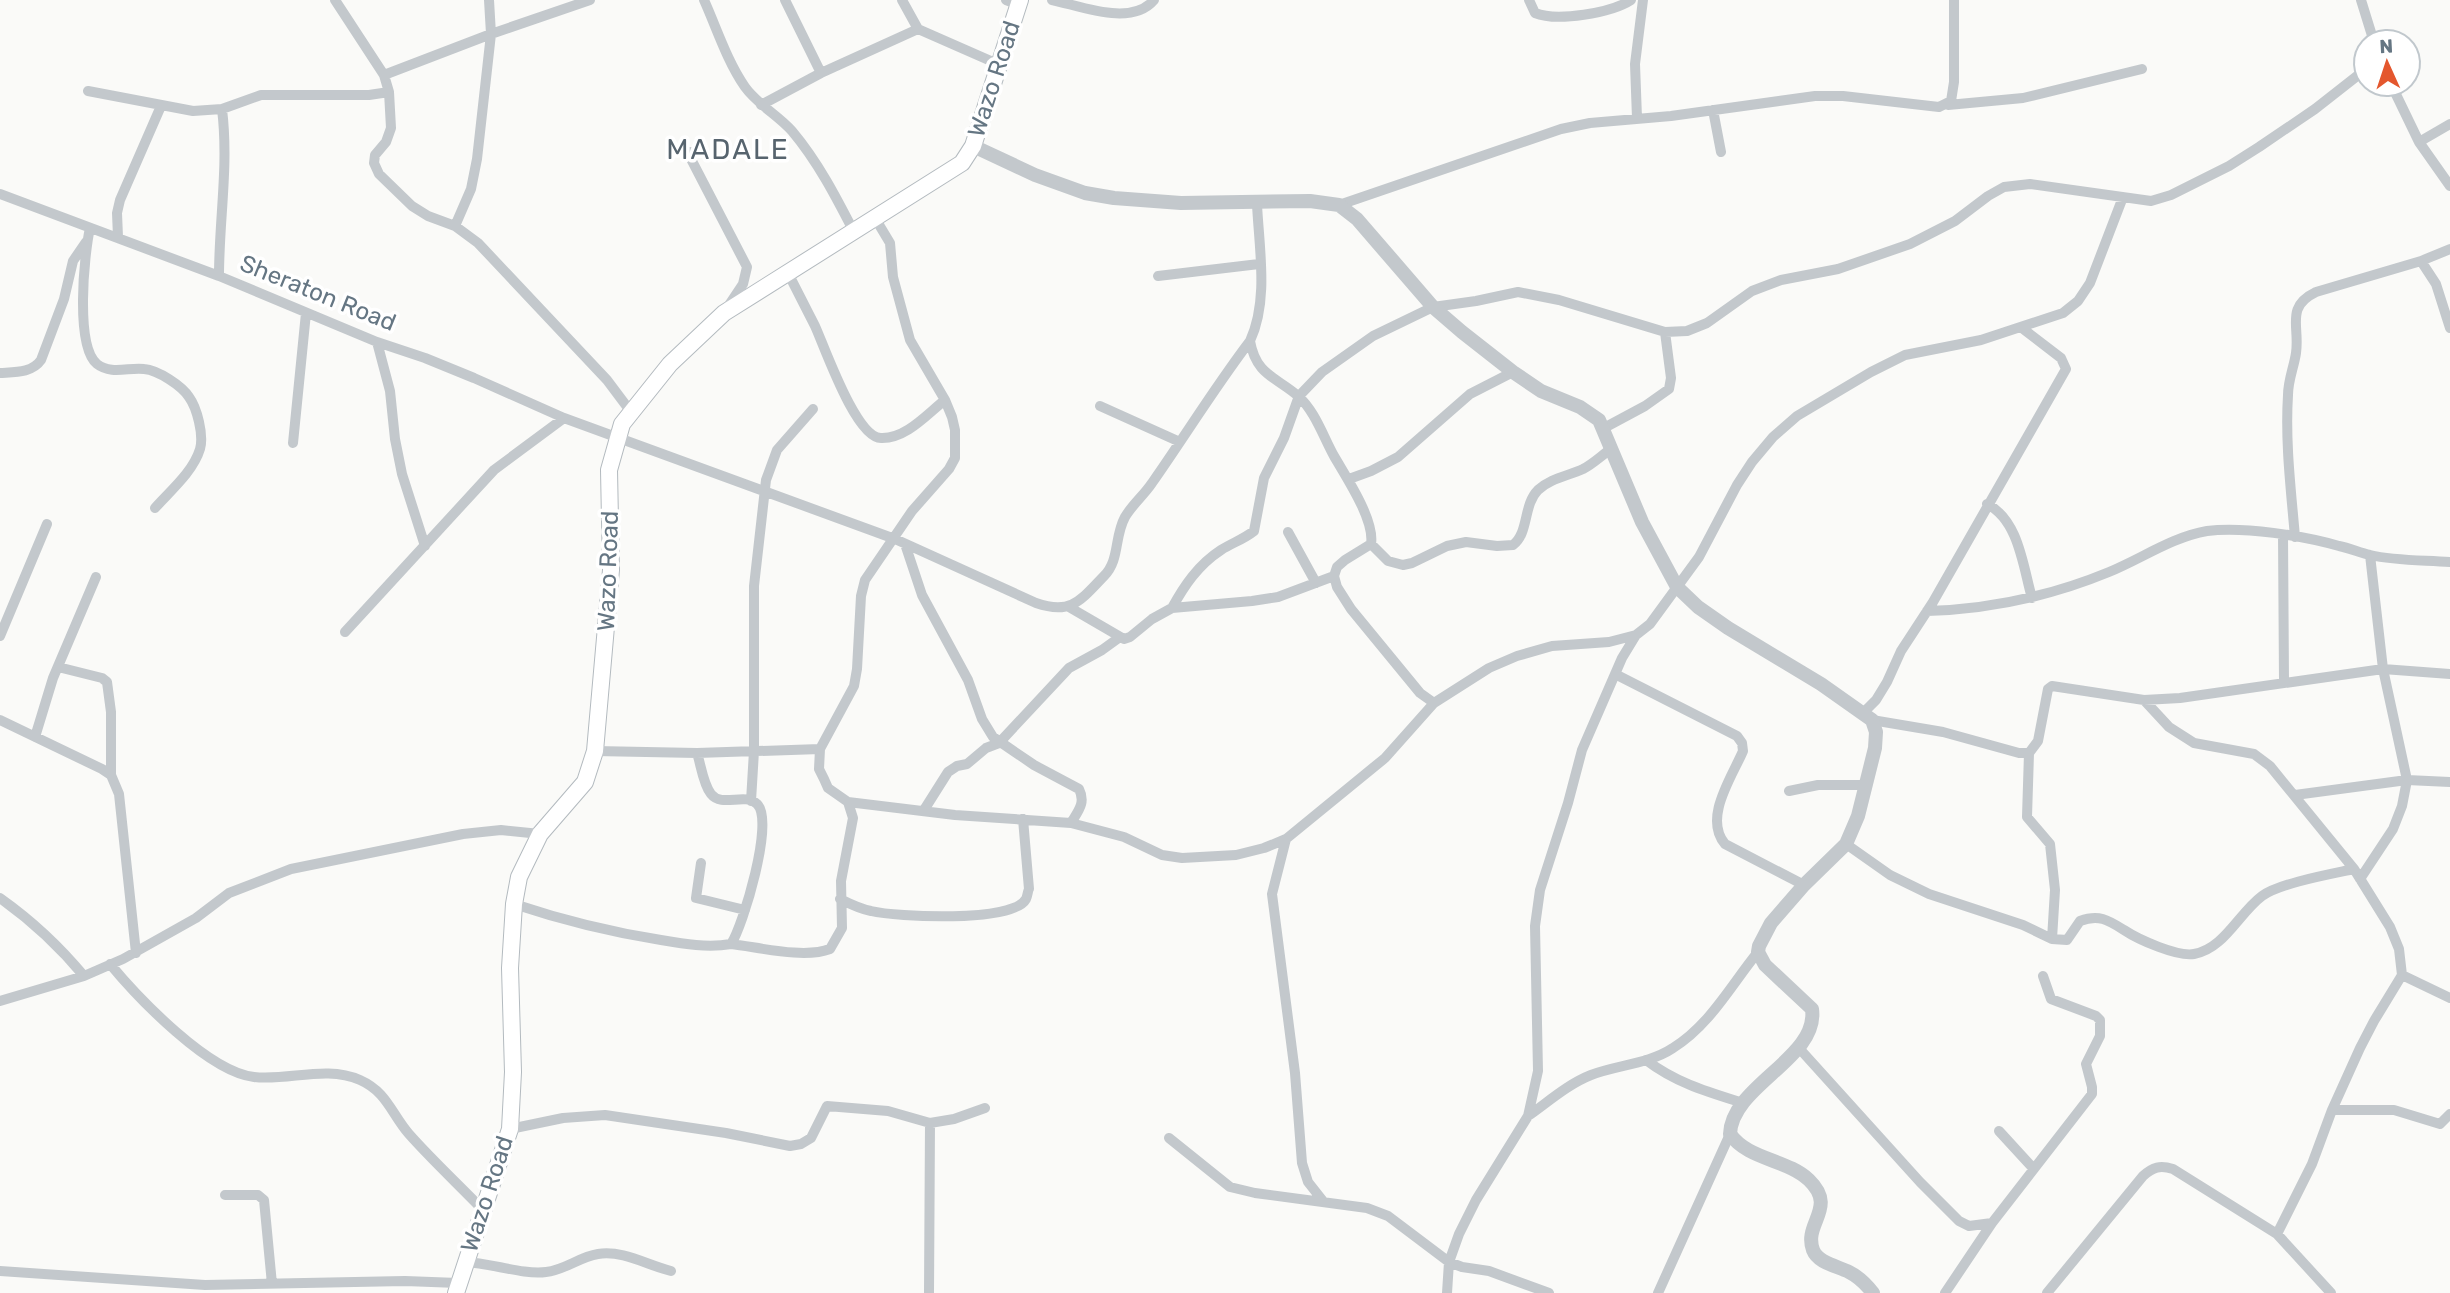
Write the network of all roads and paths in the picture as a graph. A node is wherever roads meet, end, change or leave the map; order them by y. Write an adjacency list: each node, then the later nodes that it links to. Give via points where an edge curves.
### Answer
1 (335, 0): 23 (street)
2 (489, 0): 19 (street)
3 (550, 0): 16 (street)
4 (590, 0): 16 (street)
5 (704, 0): 28 (street, via 737,74)
6 (785, 0): 22 (street)
7 (902, 0): 18 (street)
8 (1052, 0): 9 (street, via 1126,13 1135,13)
9 (1154, 0)
10 (1529, 0): 11 (street, via 1535,13 1543,15 1595,14)
11 (1632, 0)
12 (1643, 0): 33 (street, via 1634,64)
13 (1954, 0): 29 (street, via 1954,82)
14 (2361, 0): 17 (street)
15 (1015, 2): 20 (main road, Wazo Road)
16 (551, 13): 19 (street)
17 (2370, 28)
18 (918, 29): 20 (street); 22 (street)
19 (491, 34): 23 (street); 45 (street, via 473,179)
20 (1000, 65): 36 (main road, Wazo Road)
21 (2142, 69): 29 (street, via 2023,98)
22 (821, 73): 28 (street)
23 (384, 75): 26 (street)
24 (2352, 79): 41 (street, via 2276,136 2189,188 2151,201)
25 (88, 91): 30 (street)
26 (388, 92): 31 (street, via 261,95); 45 (street, via 391,128 375,155 379,174 412,206)
27 (2398, 98): 35 (street)
28 (761, 105): 46 (street, via 806,149)
29 (1948, 105): 32 (street, via 1815,96)
30 (161, 106): 31 (street); 48 (street, via 120,200)
31 (222, 109): 53 (street, via 226,177)
32 (1713, 110): 33 (street); 38 (street)
33 (1637, 118): 43 (street, via 1561,129)
34 (2450, 124): 35 (street)
35 (2419, 142): 39 (street)
36 (973, 146): 42 (street, via 1084,193 1145,201); 44 (main road, Wazo Road, via 962,163)
37 (690, 152): 57 (street, via 747,267 743,284)
38 (1721, 152)
39 (2450, 186)
40 (0, 194): 47 (street, Sheraton Road)
41 (2123, 197): 58 (street, via 2090,283 2078,301 2063,313); 60 (street, via 2029,184 2004,187 1955,221 1910,244 1838,269 1781,280 1752,291 1707,323 1687,331)
42 (1257, 204): 43 (street, via 1310,201); 51 (street)
43 (1339, 205): 55 (street, via 1357,219)
44 (876, 218): 46 (main road, Wazo Road); 66 (street, via 890,243 893,277 910,340)
45 (456, 226): 69 (street, via 501,265)
46 (855, 232): 52 (main road, Wazo Road)
47 (89, 234): 48 (street, Sheraton Road); 63 (street, via 73,261 65,299 41,360 28,370); 79 (street, via 83,292 87,350 97,364 107,368 146,369 168,380 190,398 198,425 201,443 196,458)
48 (118, 237): 53 (street, Sheraton Road)
49 (2450, 249): 50 (street)
50 (2421, 261): 59 (street, via 2436,284); 83 (street, via 2316,292 2303,298 2296,310 2287,423)
51 (1259, 264): 54 (street); 61 (street, via 1259,323)
52 (788, 273): 57 (main road, Wazo Road); 66 (street, via 853,410 871,435 882,438 902,433)
53 (219, 276): 56 (street, Sheraton Road)
54 (1158, 276)
55 (1433, 307): 60 (street, via 1518,292); 64 (street); 65 (street, via 1373,336 1322,372)
56 (306, 313): 62 (street, Sheraton Road); 74 (street)
57 (724, 313): 69 (main road, Wazo Road, via 670,364)
58 (2022, 328): 78 (street, via 2061,358 2066,369); 92 (street, via 1905,355 1797,416 1752,462)
59 (2450, 328)
60 (1665, 332): 71 (street, via 1669,389)
61 (1250, 341): 65 (street, via 1252,353 1266,373); 73 (street)
62 (377, 342): 70 (street, Sheraton Road); 86 (street, via 390,391 402,474)
63 (0, 373)
64 (1513, 373): 71 (street, via 1592,414); 76 (street, via 1470,394 1398,457)
65 (1299, 396): 76 (street); 95 (street, via 1264,478 1254,531 1205,562 1184,584)
66 (945, 400): 84 (street, via 955,430 955,458 912,511)
67 (1100, 406): 73 (street)
68 (813, 409): 77 (street, via 777,450)
69 (631, 412): 72 (main road, Wazo Road)
70 (564, 418): 72 (street, Sheraton Road); 86 (street, via 494,470)
71 (1604, 428): 75 (street)
72 (617, 438): 77 (street, Sheraton Road); 113 (main road, Wazo Road, via 609,470 611,570)
73 (1180, 442): 94 (street, via 1123,522 1112,566)
74 (293, 443)
75 (1611, 449): 85 (street, via 1585,468 1537,491 1513,545 1466,542 1403,565 1388,561); 92 (street, via 1642,522)
76 (1349, 479): 85 (street)
77 (764, 492): 84 (street, Sheraton Road); 114 (street, via 754,586)
78 (1987, 504): 93 (street, via 1998,509 2012,531); 96 (street)
79 (155, 508)
80 (47, 524): 99 (street)
81 (1288, 532): 91 (street)
82 (2283, 535): 83 (street); 93 (street, via 2206,531); 105 (street)
83 (2295, 537): 87 (street)
84 (900, 541): 94 (street, Sheraton Road, via 1036,603); 111 (street, via 922,595); 112 (street, via 862,588 853,686)
85 (1371, 544): 90 (street, via 1345,560)
86 (425, 546): 97 (street)
87 (2370, 555): 88 (street); 102 (street)
88 (2450, 562)
89 (96, 576): 101 (street)
90 (1334, 576): 91 (street); 107 (street, via 1351,609 1420,693)
91 (1317, 583): 95 (street, via 1278,597)
92 (1677, 587): 98 (street, via 1650,624); 108 (street, via 1728,628)
93 (2032, 598): 96 (street)
94 (1069, 607): 100 (street)
95 (1172, 608): 100 (street, via 1130,637)
96 (1927, 611): 108 (street)
97 (345, 632)
98 (1636, 635): 103 (street); 107 (street, via 1552,646 1517,656)
99 (0, 636)
100 (1121, 637): 111 (street, via 1069,668)
101 (58, 667): 110 (street); 117 (street, via 102,678 108,684)
102 (2383, 669): 104 (street); 105 (street); 118 (street)
103 (1615, 674): 135 (street, via 1737,736 1743,751 1718,809 1721,840); 155 (street, via 1582,750 1536,906 1538,1071)
104 (2450, 674)
105 (2284, 682): 106 (street)
106 (2144, 700): 116 (street, via 2052,686 2038,741); 122 (street, via 2179,735 2194,743 2254,754)
107 (1434, 703): 131 (street, via 1385,758)
108 (1868, 716): 116 (street); 120 (street, via 1876,732)
109 (0, 720): 110 (street)
110 (35, 737): 117 (street)
111 (996, 740): 126 (street, via 967,764 948,772); 129 (street, via 1079,789 1082,805)
112 (820, 749): 114 (street); 124 (street, via 819,769 828,788)
113 (595, 751): 115 (street); 130 (main road, Wazo Road, via 585,782)
114 (754, 751): 115 (street); 123 (street)
115 (697, 753): 123 (street, via 713,796)
116 (2029, 753): 140 (street, via 2027,817 2050,844 2054,870)
117 (111, 775): 143 (street, via 123,820)
118 (2407, 780): 119 (street); 122 (street); 134 (street, via 2393,829)
119 (2450, 782)
120 (1867, 785): 121 (street, via 1818,785); 132 (street)
121 (1789, 791)
122 (2295, 795): 134 (street)
123 (751, 801): 139 (street, via 761,809 762,841)
124 (848, 802): 125 (street); 127 (street)
125 (866, 804): 126 (street); 127 (street)
126 (924, 810): 128 (street)
127 (853, 818): 137 (street)
128 (1023, 819): 129 (street); 137 (street, via 1028,888 1021,904 947,917 873,912)
129 (1071, 823): 131 (street, via 1182,858 1236,855)
130 (540, 834): 138 (main road, Wazo Road, via 519,877); 143 (street, via 501,830 463,834 291,869 229,893)
131 (1286, 839): 164 (street, via 1273,910 1302,1163 1308,1182)
132 (1846, 844): 135 (street); 140 (street, via 1889,875 1929,894)
133 (701, 863): 139 (street, via 696,898)
134 (2357, 874): 140 (street, via 2264,894 2216,944 2191,955 2103,918 2080,922 2067,940); 146 (street, via 2390,927)
135 (1804, 885): 142 (street, via 1771,923)
136 (0, 898): 147 (street, via 66,954)
137 (841, 899): 141 (street, via 841,931 827,950 799,952)
138 (514, 904): 141 (street, via 627,935 687,944); 158 (main road, Wazo Road)
139 (745, 910): 141 (street)
140 (2052, 939)
141 (730, 944)
142 (1758, 952): 150 (street, via 1765,965 1812,1009 1811,1028); 151 (street, via 1711,1016 1671,1050)
143 (136, 953): 144 (street)
144 (110, 964): 147 (street); 165 (street, via 181,1035 236,1073 344,1076 371,1086 385,1097 408,1133)
145 (2043, 975): 162 (street, via 2050,999 2096,1016 2102,1028 2086,1064 2092,1094)
146 (2402, 975): 148 (street); 154 (street, via 2374,1021)
147 (84, 976): 149 (street)
148 (2450, 998)
149 (0, 1001)
150 (1798, 1047): 152 (street); 166 (street, via 1959,1221 1969,1226)
151 (1646, 1060): 152 (street, via 1689,1086); 155 (street, via 1588,1076)
152 (1743, 1103): 160 (street)
153 (985, 1108): 157 (street)
154 (2332, 1110): 156 (street, via 2395,1110 2433,1124); 167 (street, via 2312,1164)
155 (1528, 1116): 169 (street, via 1476,1200)
156 (2448, 1121)
157 (930, 1123): 158 (street, via 888,1111 827,1106 811,1138 790,1146 605,1115); 175 (street)
158 (510, 1129): 165 (main road, Wazo Road)
159 (1999, 1131): 162 (street)
160 (1730, 1134): 178 (street); 179 (street, via 1742,1147 1807,1178 1821,1200 1811,1241 1814,1253 1850,1272)
161 (1169, 1138): 164 (street, via 1230,1187)
162 (2033, 1168): 166 (street)
163 (225, 1195): 172 (street, via 258,1195 264,1200)
164 (1323, 1201): 169 (street, via 1388,1216)
165 (483, 1210): 168 (main road, Wazo Road)
166 (1992, 1223): 180 (street)
167 (2277, 1234): 181 (street, via 2173,1170 2155,1167); 182 (street)
168 (465, 1262): 171 (street, via 547,1272 597,1254 611,1254); 173 (main road, Wazo Road)
169 (1449, 1262): 176 (street); 177 (street)
170 (0, 1271): 174 (street)
171 (671, 1271)
172 (272, 1284): 173 (street, via 405,1281); 174 (street)
173 (457, 1288)
174 (247, 1289)
175 (929, 1293)
176 (1447, 1293)
177 (1549, 1293)
178 (1658, 1293)
179 (1873, 1293)
180 (1945, 1293)
181 (2047, 1293)
182 (2331, 1293)

